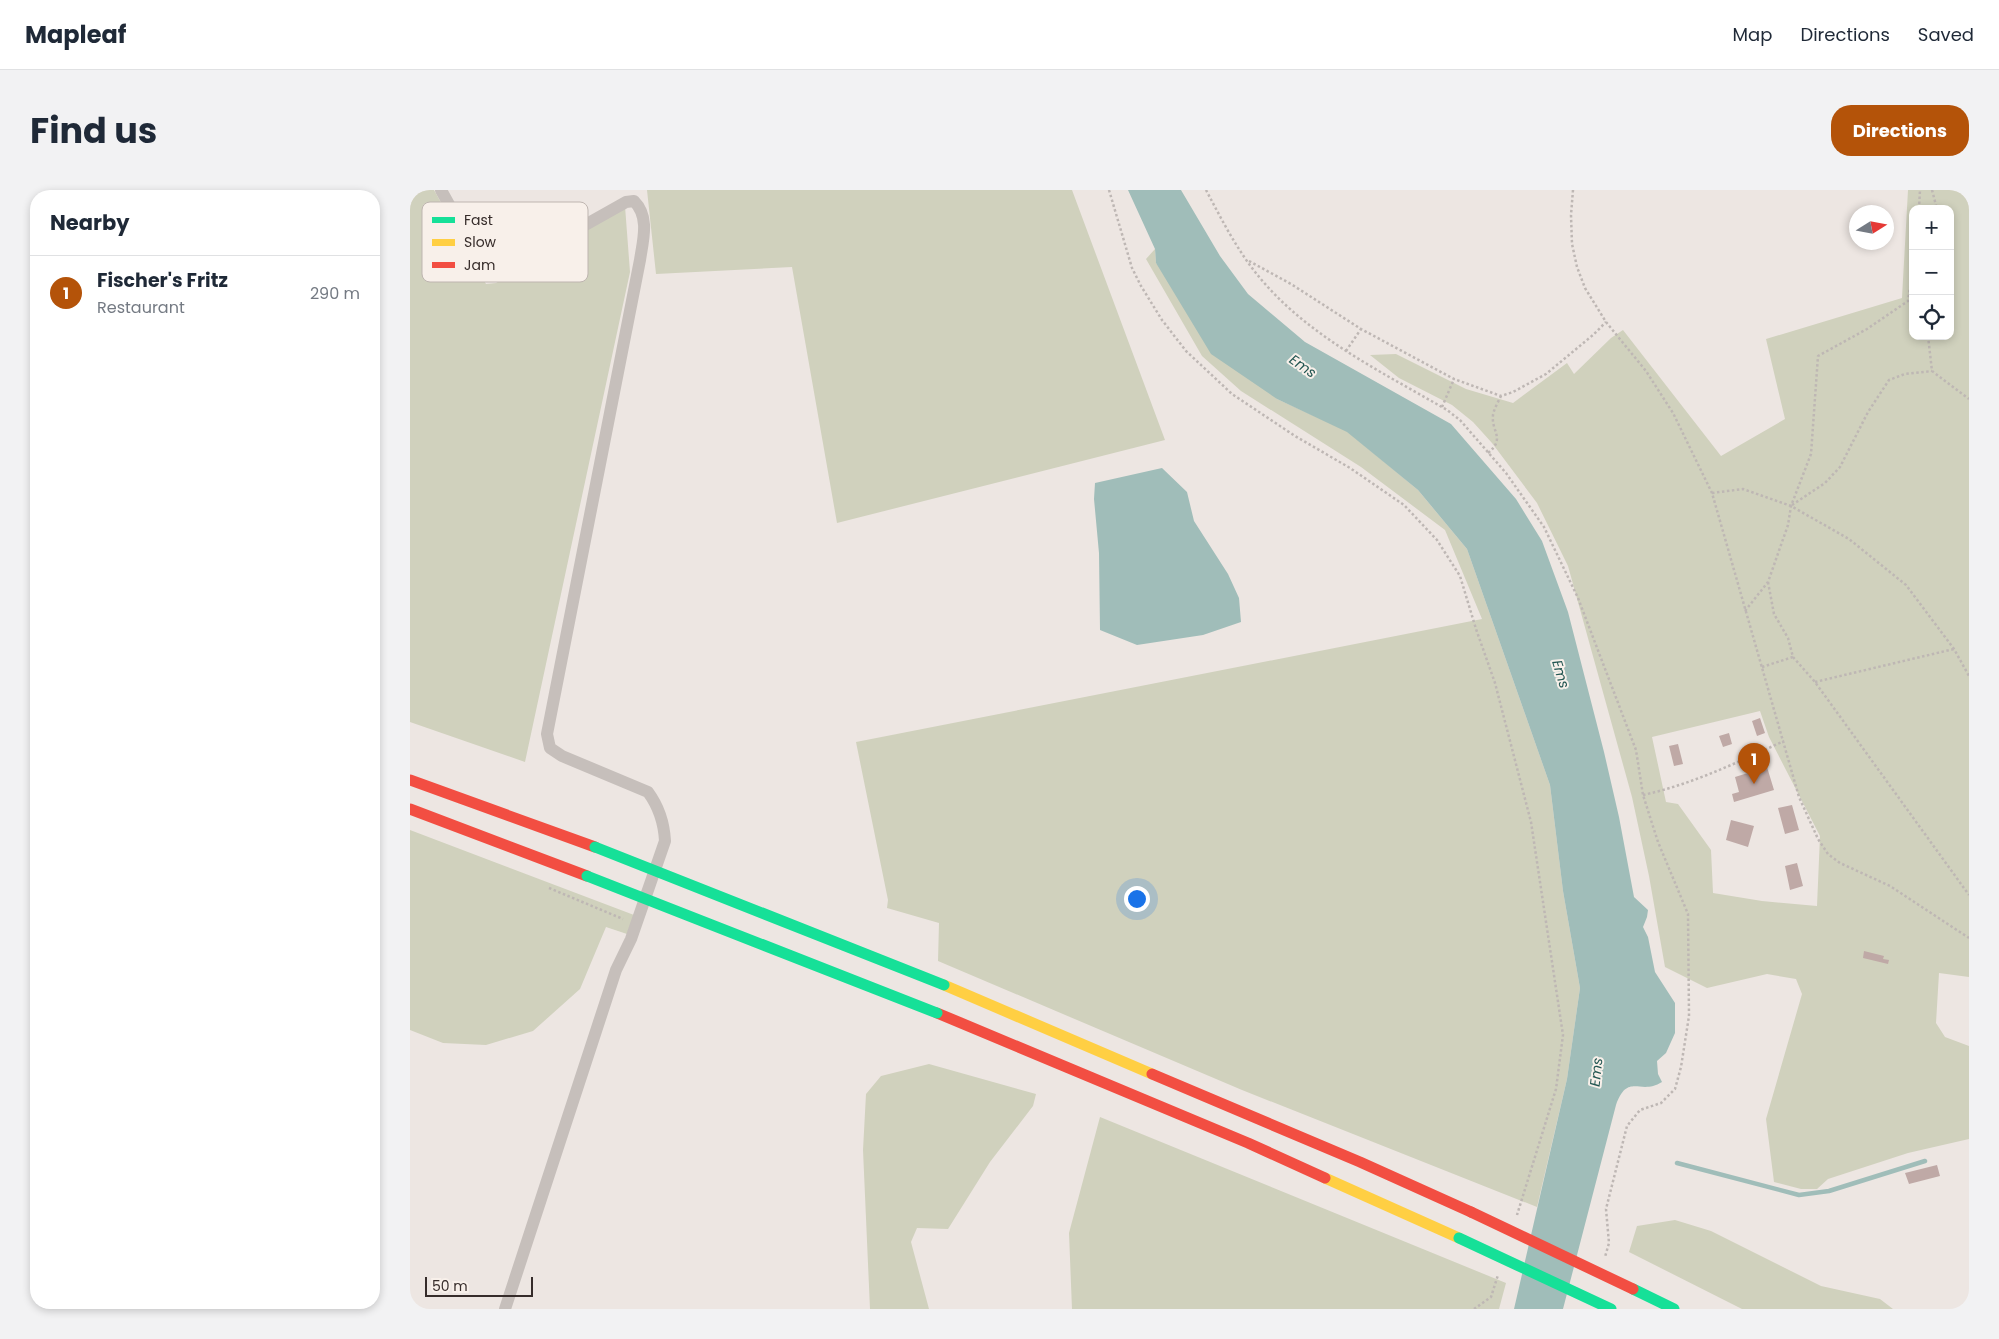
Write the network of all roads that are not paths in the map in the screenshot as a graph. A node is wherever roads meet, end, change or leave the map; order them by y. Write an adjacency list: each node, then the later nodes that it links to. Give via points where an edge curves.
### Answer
1 (442, 190): 2 (street)
2 (449, 202)
3 (588, 223): 6 (street, via 626,202 634,201 642,209 644,233 546,734 550,748 562,756 648,792 657,804 665,841 636,925 616,970)
4 (410, 780): 8 (highway, bridge, via 595,847 944,985 1360,1162)
5 (410, 809): 7 (highway, bridge, via 937,1013 1248,1142)
6 (505, 1309)
7 (1611, 1309)
8 (1674, 1309)

